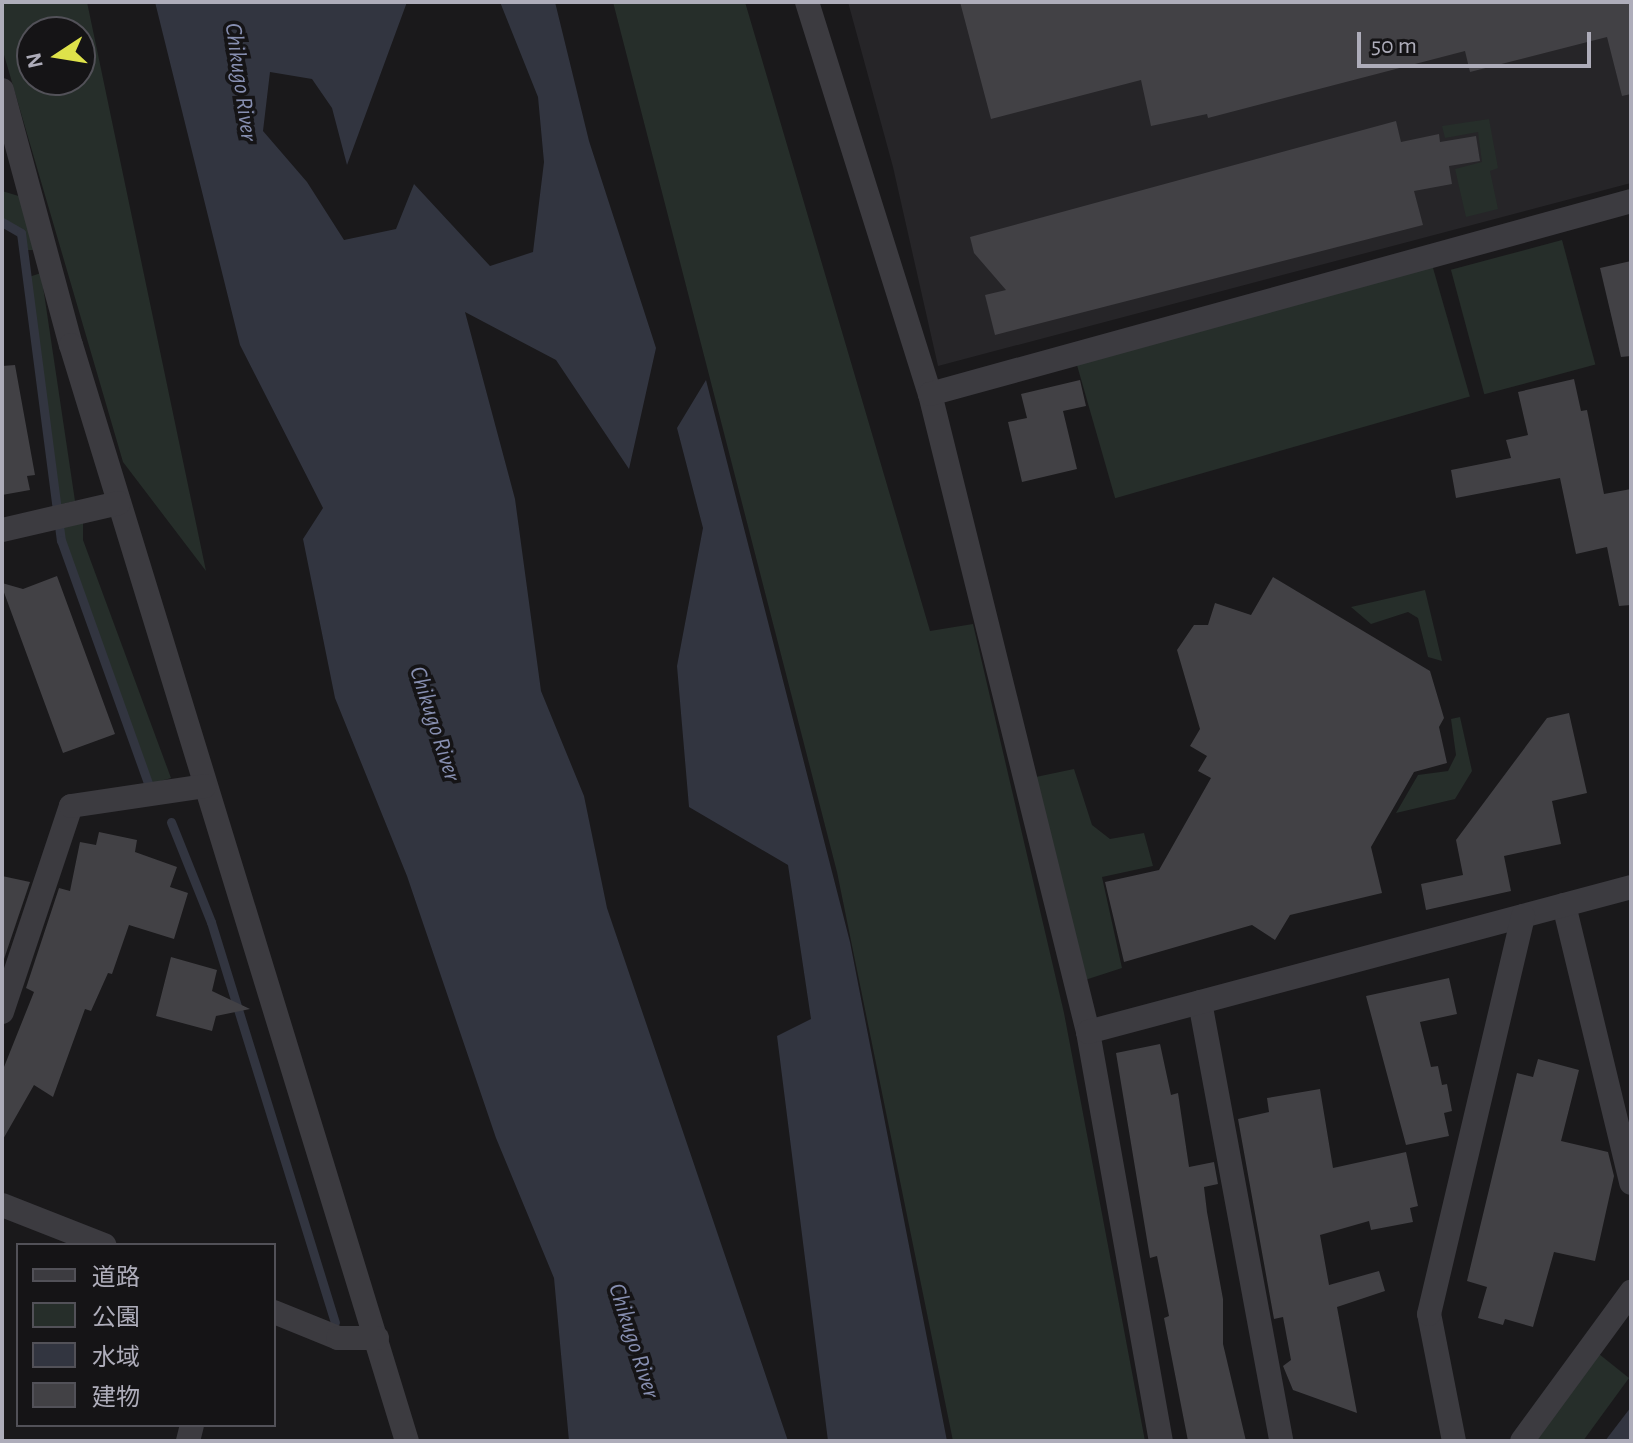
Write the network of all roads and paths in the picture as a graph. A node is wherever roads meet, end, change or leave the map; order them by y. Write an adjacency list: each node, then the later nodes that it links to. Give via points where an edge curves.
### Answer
1 (807, 2): 4 (street)
2 (2, 90): 5 (street)
3 (1631, 201): 4 (street)
4 (930, 394): 13 (street)
5 (119, 503): 6 (street); 7 (street)
6 (2, 530)
7 (205, 786): 12 (street, via 71,806); 19 (street)
8 (1631, 887): 9 (street)
9 (1564, 905): 10 (street); 14 (street)
10 (1523, 916): 11 (street); 23 (street, via 1429,1314)
11 (1200, 1002): 13 (street); 22 (street)
12 (2, 1012)
13 (1088, 1032): 21 (street)
14 (1631, 1183)
15 (3, 1206): 16 (street)
16 (99, 1243)
17 (1631, 1292): 24 (street)
18 (276, 1313): 19 (street, via 338,1338)
19 (377, 1338): 20 (street)
20 (407, 1441)
21 (1161, 1441)
22 (1281, 1441)
23 (1454, 1441)
24 (1522, 1441)

